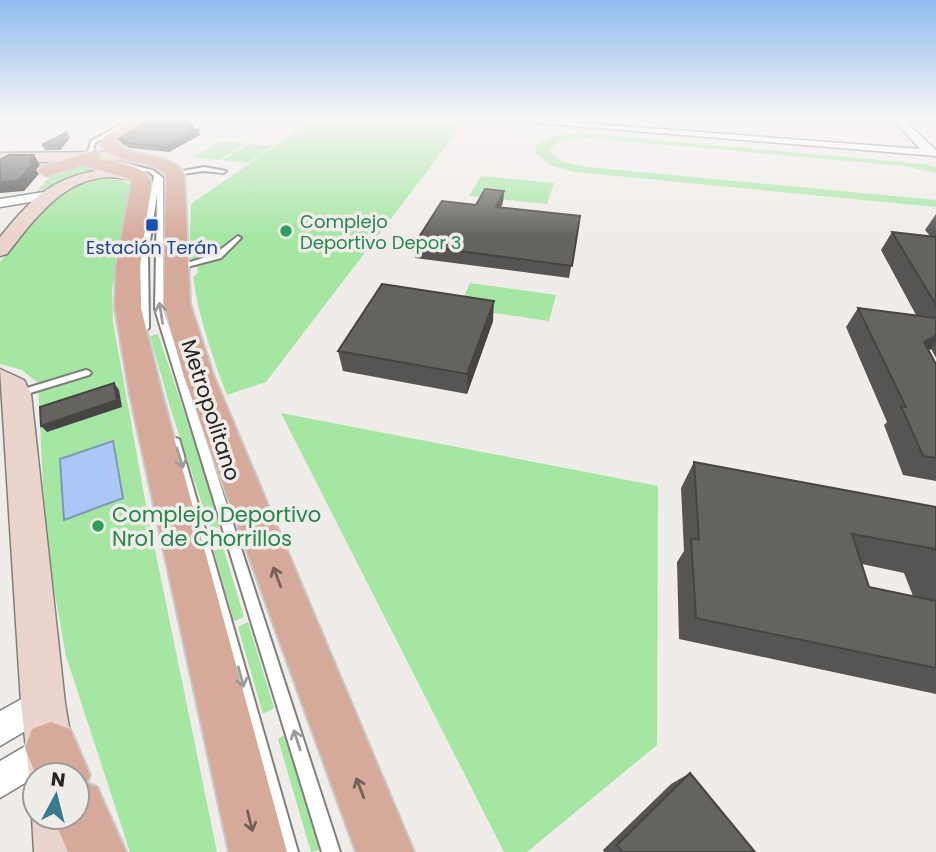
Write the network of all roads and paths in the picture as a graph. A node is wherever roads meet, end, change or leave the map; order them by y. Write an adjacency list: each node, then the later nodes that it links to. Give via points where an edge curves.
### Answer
1 (0, 158): 5 (main road)
2 (71, 158): 5 (main road)
3 (92, 158): 7 (main road, via 133,173)
4 (127, 158): 7 (main road)
5 (53, 164): 8 (main road)
6 (223, 171): 7 (lane)
7 (155, 172): 8 (main road, via 93,175); 13 (main road); 16 (lane, Metropolitano, via 144,254 143,315); 25 (main road, one-way to 25, via 142,191 128,267 128,308); 27 (lane, Metropolitano, one-way to 7, via 164,329 158,286 162,184)
8 (35, 196): 9 (street); 10 (main road); 12 (main road)
9 (0, 203)
10 (0, 226)
11 (238, 238): 13 (lane, via 218,256)
12 (0, 250)
13 (174, 268): 28 (main road, one-way to 13, via 199,377 177,304)
14 (86, 373): 15 (lane)
15 (9, 386): 19 (main road)
16 (163, 405)
17 (171, 430): 26 (lane, one-way to 26)
18 (0, 730): 19 (street)
19 (52, 750): 20 (street)
20 (0, 781)
21 (58, 831): 23 (main road)
22 (88, 831): 24 (main road)
23 (60, 852)
24 (97, 852)
25 (258, 852)
26 (289, 852)
27 (331, 852)
28 (385, 852)

